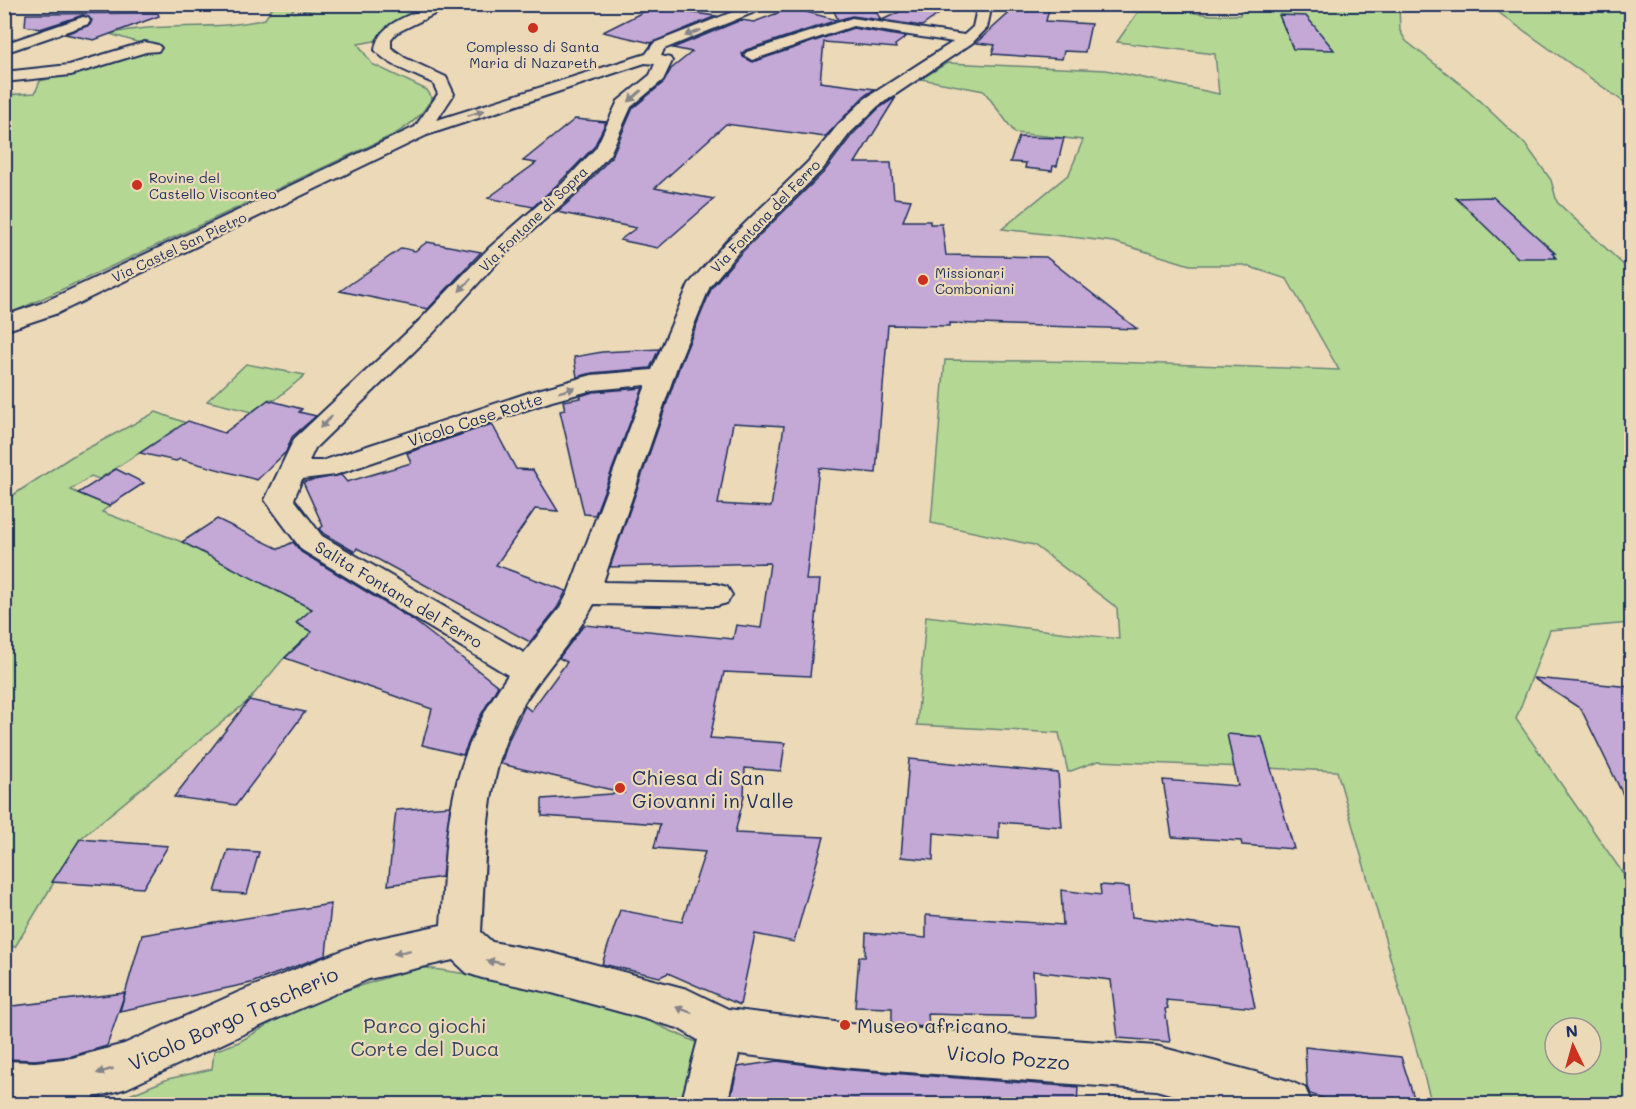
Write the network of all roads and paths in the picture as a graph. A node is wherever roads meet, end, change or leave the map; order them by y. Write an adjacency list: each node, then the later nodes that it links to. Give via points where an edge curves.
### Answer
1 (448, 4): 11 (street, via 391,30 384,39 383,50 440,80 446,94)
2 (767, 4): 9 (street, one-way to 9, via 659,46)
3 (985, 4): 5 (street, Via Fontana del Ferro, via 980,28)
4 (83, 21): 7 (street)
5 (967, 40): 8 (street, via 852,22); 13 (street, Via Fontana del Ferro, via 872,102 815,166 732,247 700,285)
6 (153, 48): 10 (street, via 145,47 71,70)
7 (4, 49)
8 (752, 55)
9 (652, 58): 11 (street, Via Castel San Pietro, one-way to 9); 14 (street, Via Fontane di Sopra, one-way to 14, via 664,61 657,77 624,105 604,150 303,445)
10 (4, 77)
11 (421, 131): 12 (street, Via Castel San Pietro, via 50,308)
12 (4, 324)
13 (662, 376): 14 (street, Vicolo Case Rotte, one-way to 13, via 325,470 592,383); 16 (street, Via Fontana del Ferro)
14 (291, 471): 17 (street, Salita Fontana del Ferro, via 279,500 312,543)
15 (716, 595): 16 (street)
16 (578, 604): 17 (street, Via Fontana del Ferro)
17 (528, 671): 18 (street, Via Fontana del Ferro, via 502,710 477,775 470,807)
18 (460, 940): 19 (street, one-way to 18, via 687,1010 552,973 482,959); 20 (street, Vicolo Borgo Tascherio, one-way to 20, via 366,960 127,1066 72,1081)
19 (723, 1030): 21 (street); 22 (street, Vicolo Pozzo, via 851,1046 1156,1068)
20 (4, 1084)
21 (704, 1104)
22 (1289, 1104)

